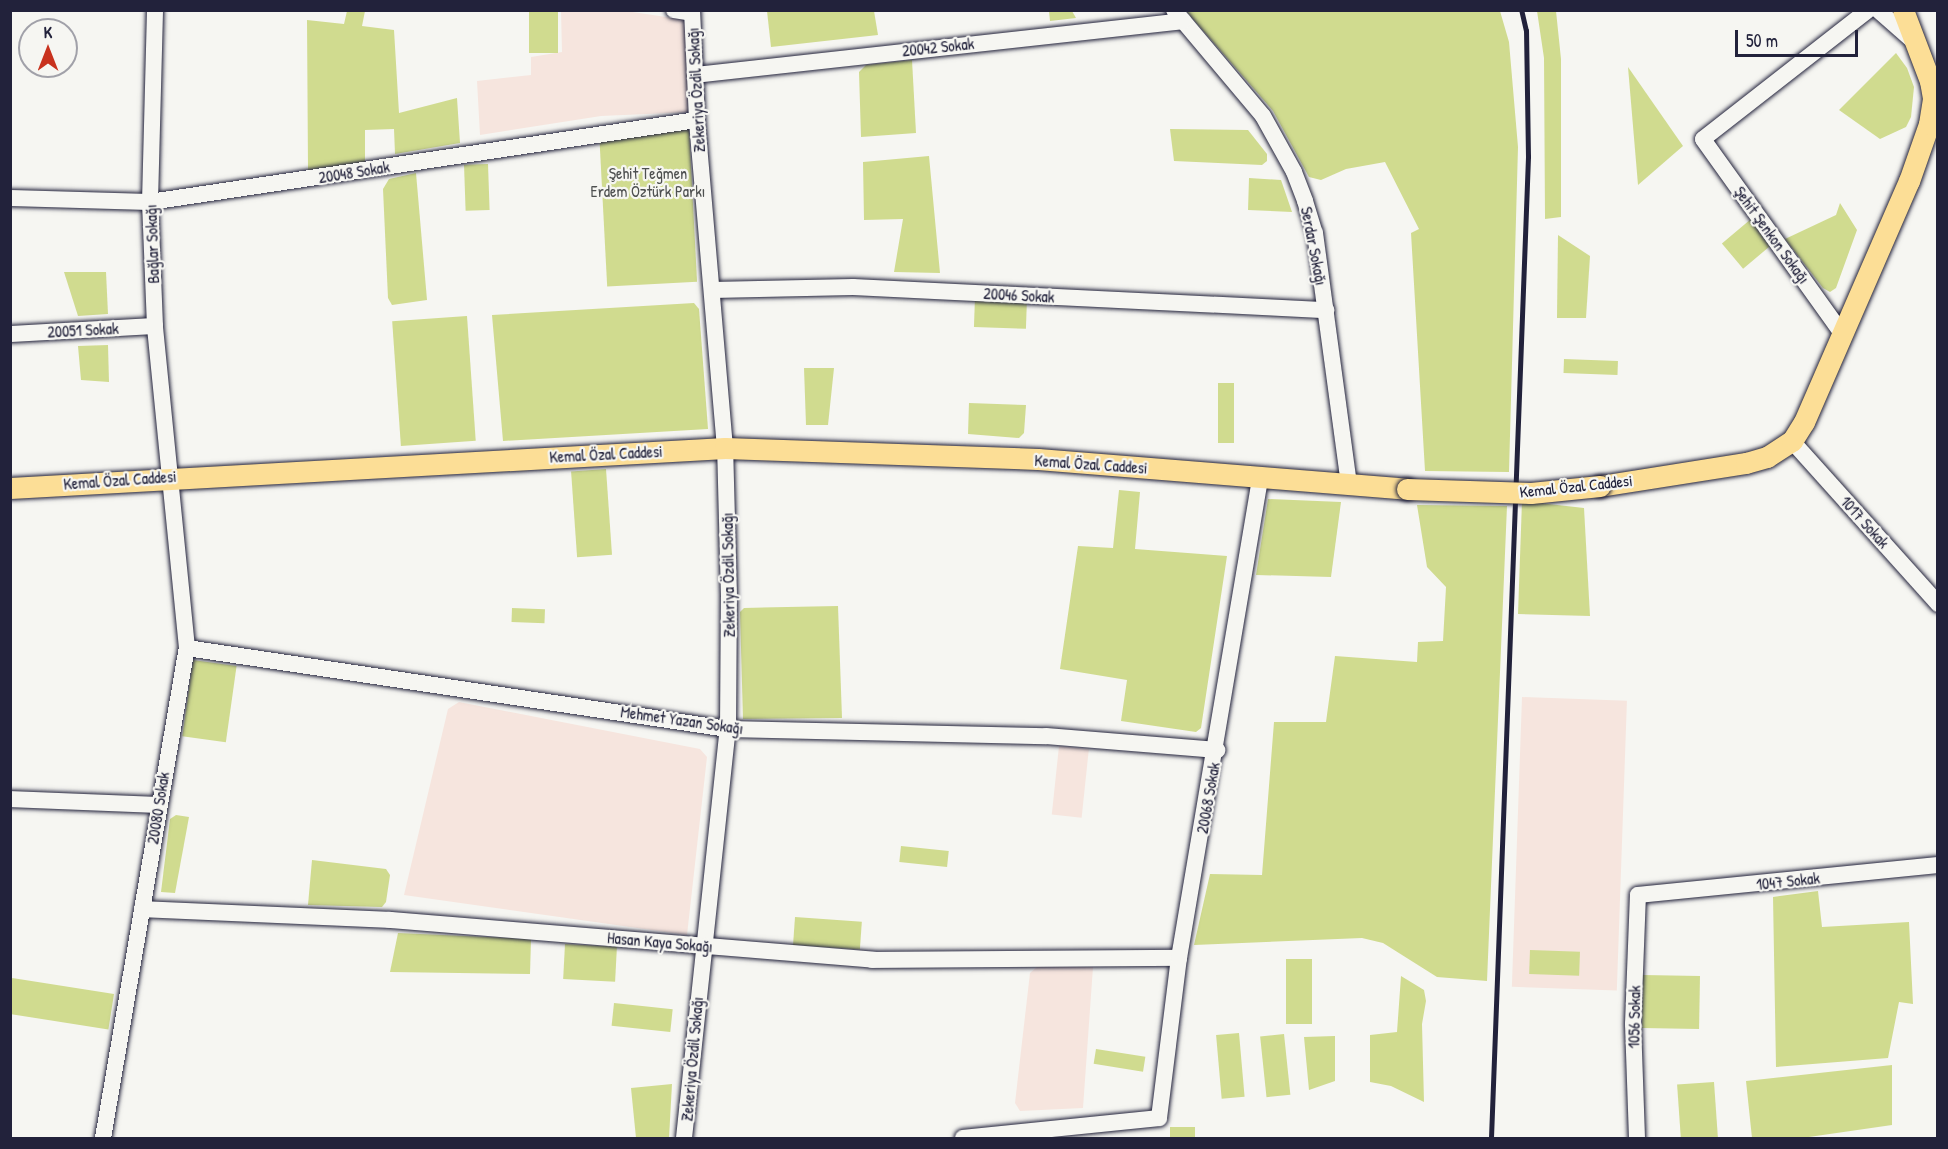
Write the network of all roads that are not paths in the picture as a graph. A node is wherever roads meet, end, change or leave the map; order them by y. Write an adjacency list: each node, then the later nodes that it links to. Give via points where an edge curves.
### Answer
1 (155, 10): 14 (street, Bağlar Sokağı)
2 (674, 10): 6 (street)
3 (1868, 10): 18 (street, Şehit Şenkon Sokağı, via 1703,139)
4 (1878, 10): 8 (street)
5 (1903, 10): 8 (main road)
6 (692, 12): 9 (street, Zekeriya Özdil Sokağı)
7 (1178, 16): 9 (street, 20042 Sokak); 16 (street, Serdar Sokağı, via 1263,116 1294,172 1315,233)
8 (1912, 40): 10 (main road, via 1925,64)
9 (695, 75): 11 (street, Zekeriya Özdil Sokağı)
10 (1935, 105): 12 (main road, Kemal Özal Caddesi)
11 (697, 120): 14 (street, 20048 Sokak); 15 (street, Zekeriya Özdil Sokağı)
12 (1929, 141): 18 (main road, Kemal Özal Caddesi)
13 (10, 198): 14 (street, 20048 Sokak)
14 (150, 202): 17 (street, Bağlar Sokağı)
15 (712, 290): 16 (street, 20046 Sokak, via 853,286); 21 (street, Zekeriya Özdil Sokağı)
16 (1326, 310): 24 (street, Serdar Sokağı)
17 (155, 326): 19 (street, 20051 Sokak); 22 (street, Bağlar Sokağı)
18 (1841, 332): 20 (main road, Kemal Özal Caddesi, via 1804,422)
19 (10, 334)
20 (1791, 441): 24 (main road, Kemal Özal Caddesi, bridge, via 1767,457 1746,463 1600,486 1531,493); 26 (street, 1017 Sokak)
21 (725, 448): 22 (main road, Kemal Özal Caddesi); 23 (main road, Kemal Özal Caddesi, via 1038,459); 28 (street, Zekeriya Özdil Sokağı)
22 (171, 477): 25 (main road, Kemal Özal Caddesi); 27 (street, 20080 Sokak)
23 (1260, 478): 24 (main road, Kemal Özal Caddesi); 29 (street, 20068 Sokak)
24 (1349, 486)
25 (10, 488)
26 (1938, 603)
27 (187, 648): 28 (street, Mehmet Yazan Sokağı); 31 (street, 20080 Sokak)
28 (728, 729): 29 (street, Mehmet Yazan Sokağı, via 1046,736); 35 (street, Zekeriya Özdil Sokağı)
29 (1217, 750): 36 (street, 20068 Sokak)
30 (10, 799): 31 (street)
31 (157, 805): 34 (street, 20080 Sokak)
32 (1938, 865): 33 (street, 1047 Sokak)
33 (1638, 895): 40 (street, 1056 Sokak, via 1633,1024)
34 (142, 909): 35 (street, Hasan Kaya Sokağı, via 390,920); 37 (street, 20080 Sokak)
35 (702, 946): 36 (street, Hasan Kaya Sokağı, via 872,960); 38 (street, Zekeriya Özdil Sokağı)
36 (1179, 958): 39 (street, 20068 Sokak, via 1159,1118)
37 (103, 1138)
38 (684, 1138)
39 (963, 1138)
40 (1637, 1138)

